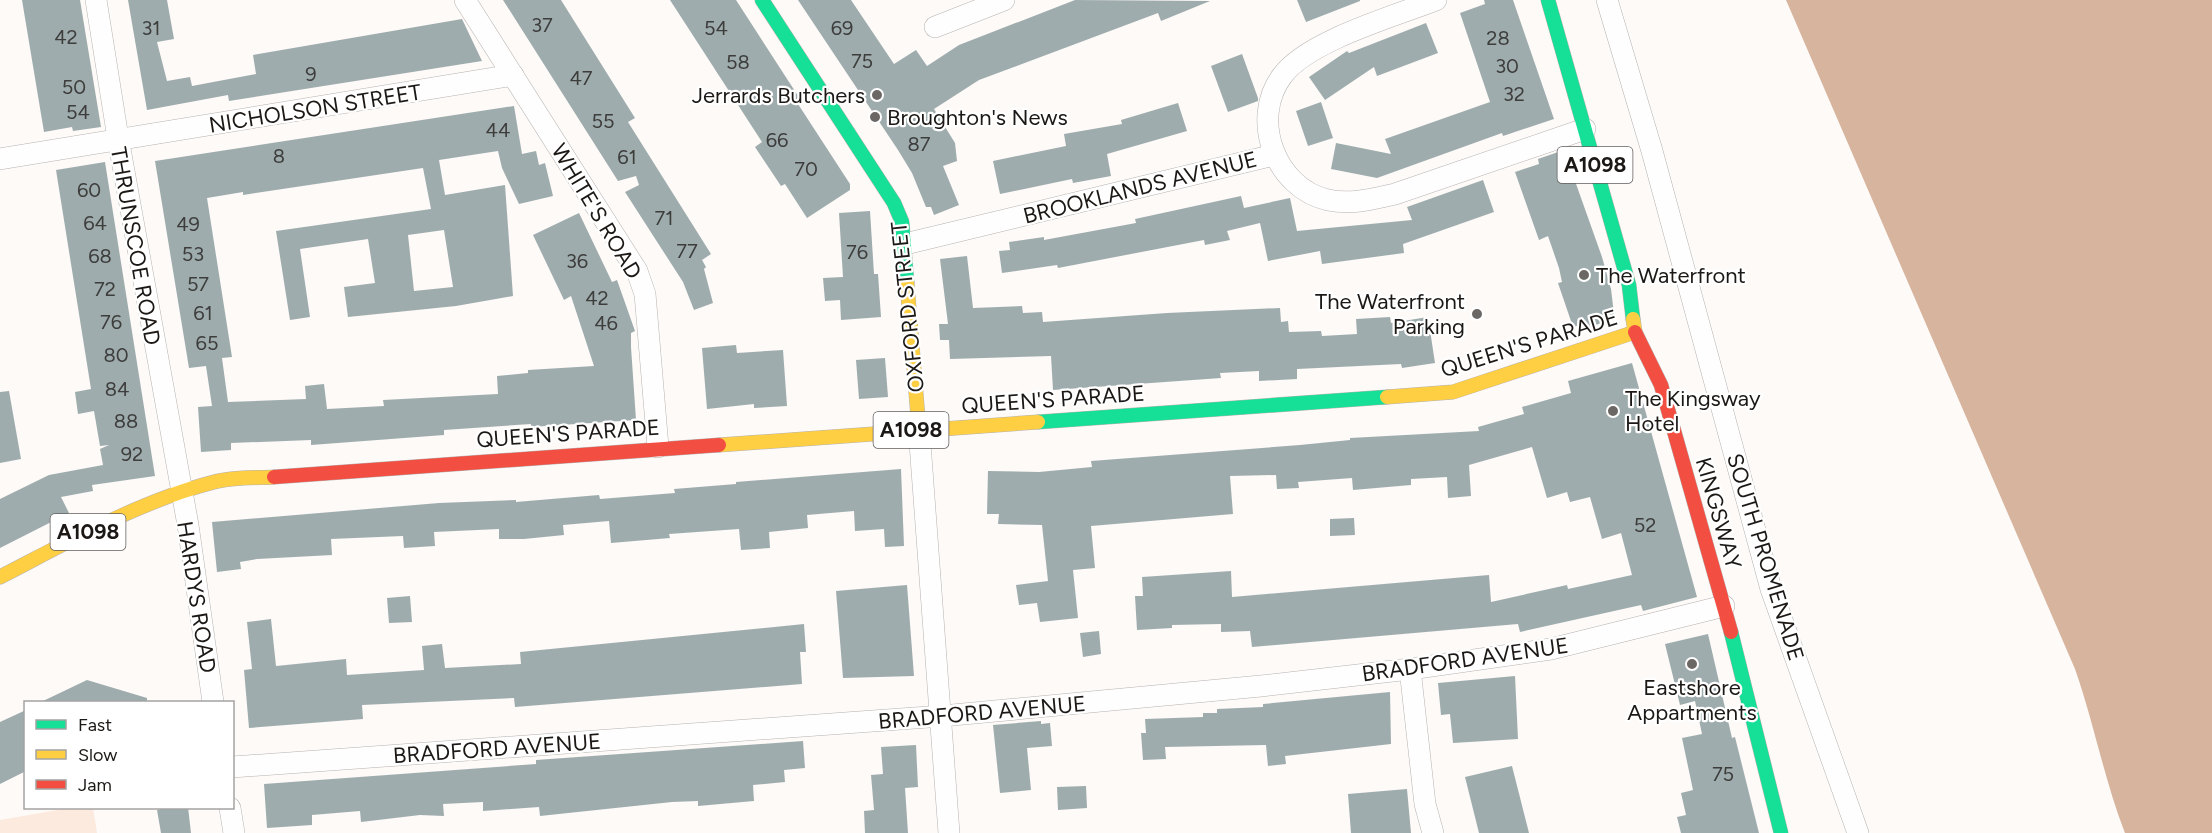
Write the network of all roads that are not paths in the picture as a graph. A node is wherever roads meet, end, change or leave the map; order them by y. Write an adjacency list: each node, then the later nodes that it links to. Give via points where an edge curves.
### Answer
1 (96, 0): 11 (street, THRUNSCOE ROAD)
2 (465, 0): 9 (street, WHITE'S ROAD)
3 (762, 0): 14 (main road, OXFORD STREET, via 894,203)
4 (1004, 0): 8 (street)
5 (1436, 0): 12 (street, via 1350,33 1301,57 1282,76 1270,101 1268,128)
6 (1548, 0): 10 (main road, KINGSWAY / A1098)
7 (1606, 0): 30 (street, SOUTH PROMENADE, via 1652,151 1771,589)
8 (935, 27)
9 (513, 75): 11 (street, NICHOLSON STREET); 17 (street, WHITE'S ROAD, via 637,271 645,294)
10 (1586, 129): 12 (street, BROOKLANDS AVENUE, via 1395,194 1349,203 1326,200 1304,190 1287,175); 15 (main road, KINGSWAY / A1098, via 1629,285)
11 (118, 138): 13 (street, NICHOLSON STREET); 18 (street, THRUNSCOE ROAD)
12 (1274, 155): 14 (street, BROOKLANDS AVENUE)
13 (0, 159)
14 (905, 244): 16 (main road, OXFORD STREET)
15 (1635, 332): 16 (main road, QUEEN'S PARADE / A1098, via 1453,392); 20 (main road, KINGSWAY, via 1661,385)
16 (919, 430): 17 (main road, QUEEN'S PARADE / A1098); 23 (street, OXFORD STREET)
17 (658, 447): 18 (main road, QUEEN'S PARADE / A1098, via 216,481)
18 (180, 492): 19 (main road, A1098, via 79,536); 22 (street, HARDYS ROAD)
19 (0, 577)
20 (1724, 606): 21 (street, BRADFORD AVENUE, via 1551,649); 29 (main road, KINGSWAY)
21 (1410, 669): 23 (street, BRADFORD AVENUE); 28 (street, via 1425,804)
22 (213, 701)
23 (942, 716): 24 (street, BRADFORD AVENUE); 27 (street, OXFORD STREET)
24 (234, 767)
25 (230, 809): 26 (street)
26 (234, 833)
27 (949, 833)
28 (1433, 833)
29 (1781, 833)
30 (1858, 833)

